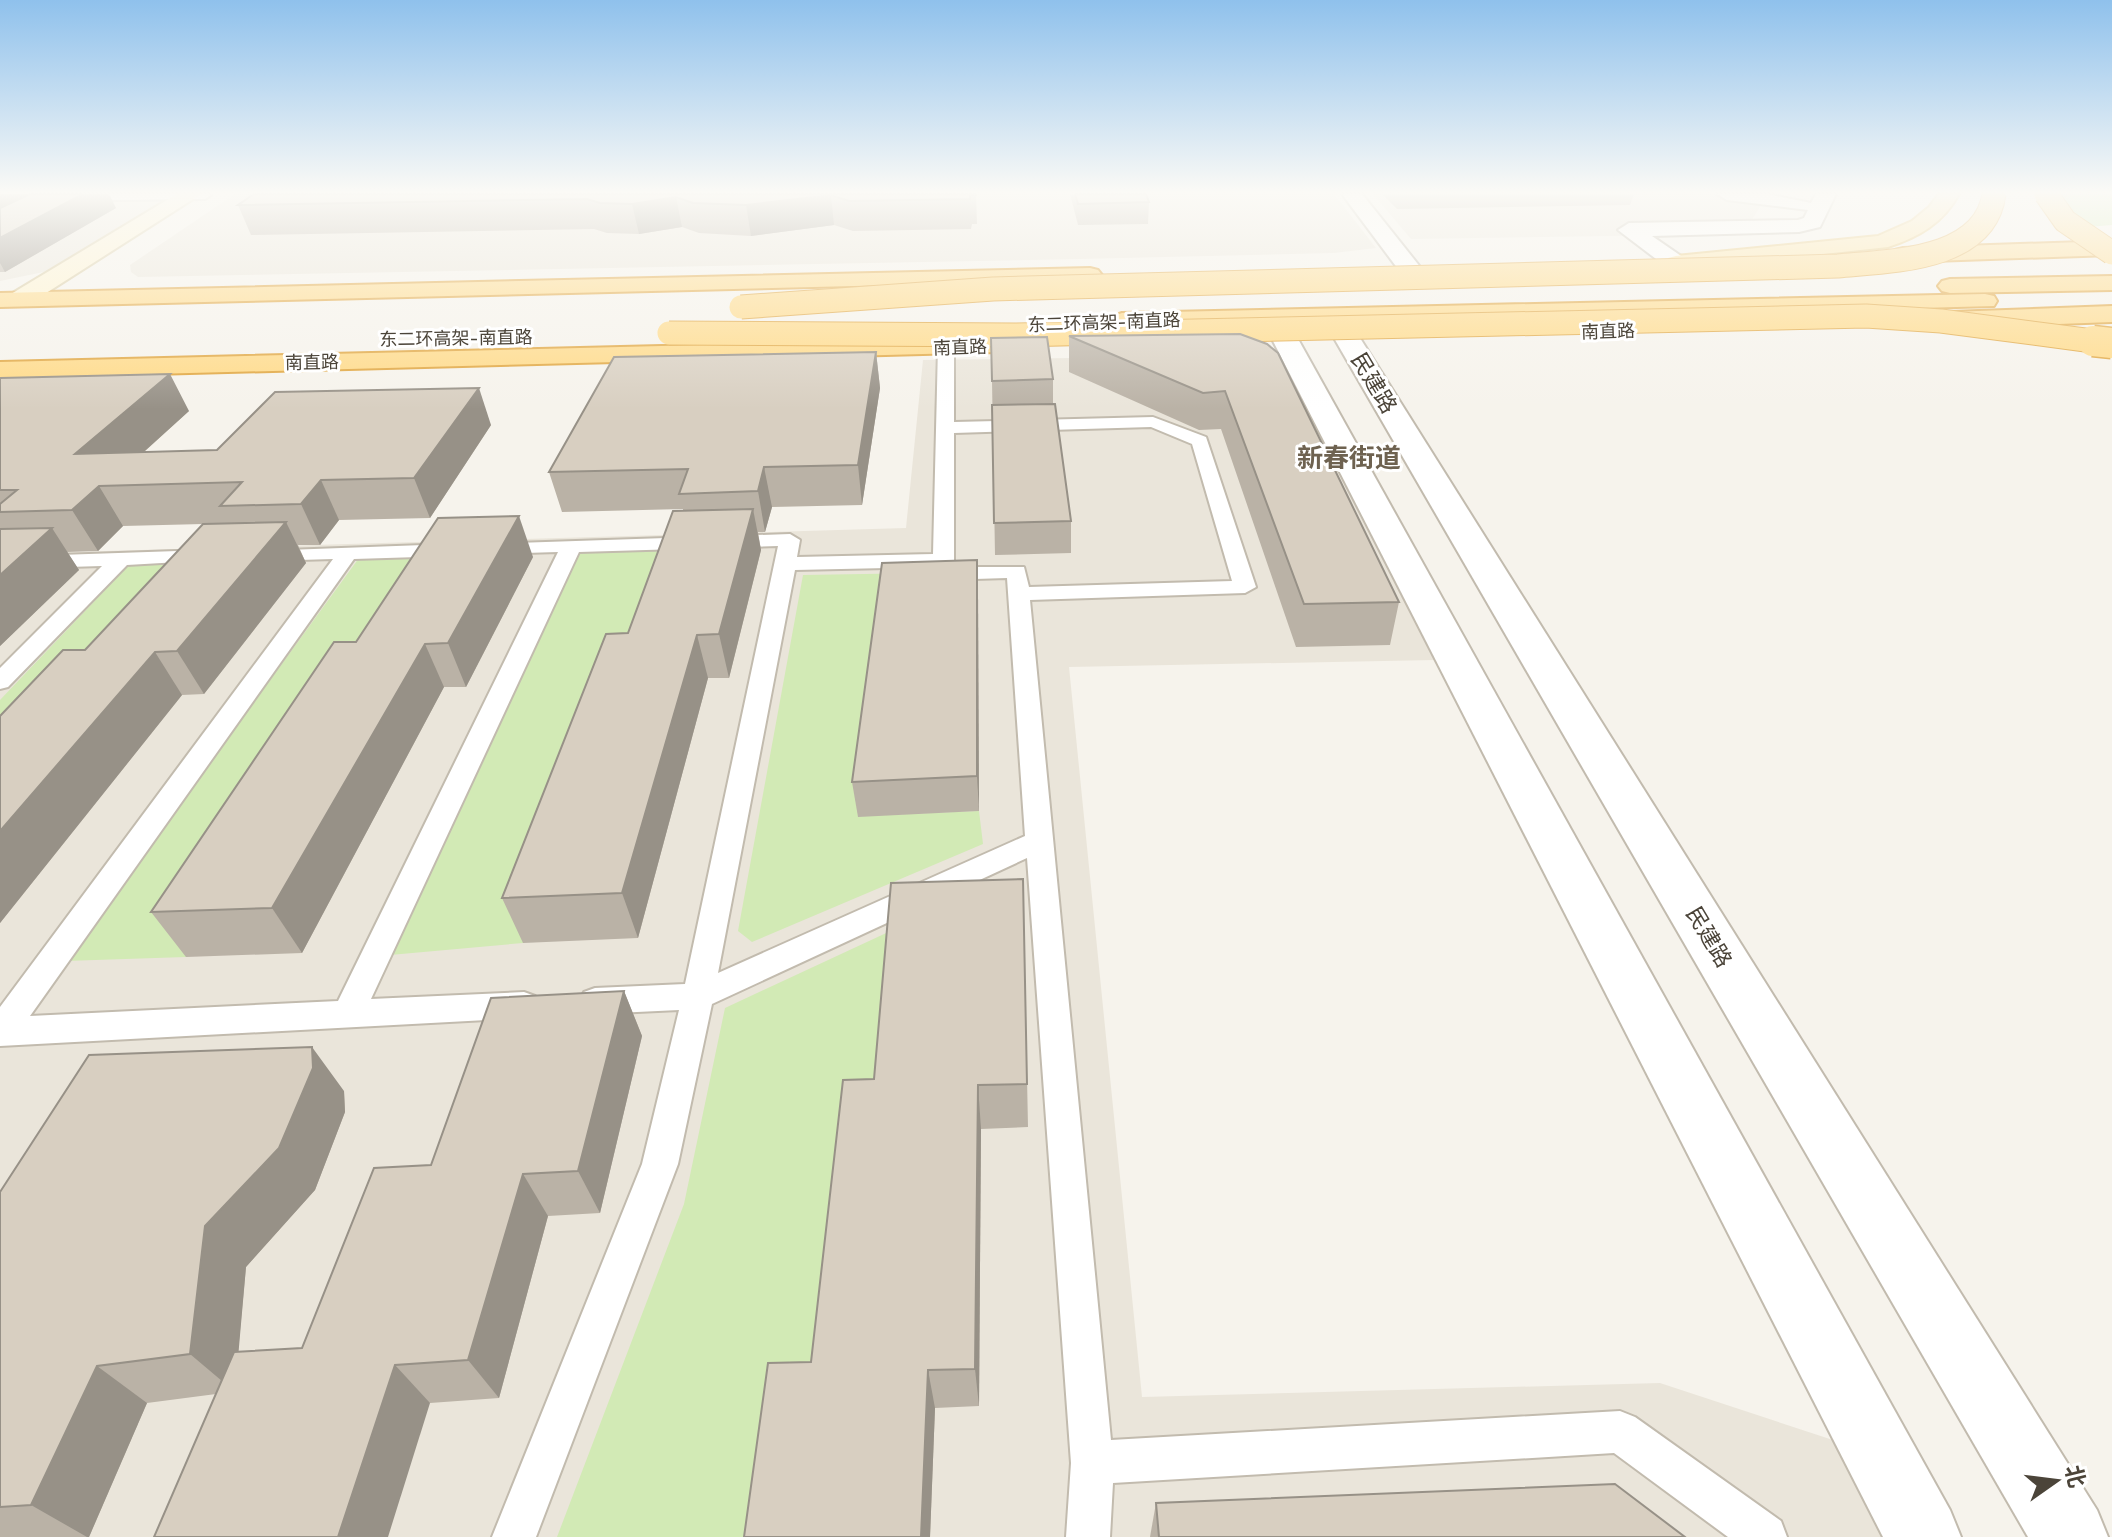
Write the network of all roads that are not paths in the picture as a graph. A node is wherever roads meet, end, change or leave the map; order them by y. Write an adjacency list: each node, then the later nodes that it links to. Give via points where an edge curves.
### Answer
1 (76, 266): 6 (main road)
2 (1530, 266): 4 (highway)
3 (1840, 266): 9 (highway, bridge, via 993,289)
4 (1409, 268): 6 (highway)
5 (2112, 283): 9 (highway, 东二环高架-南直路, bridge)
6 (20, 299)
7 (2112, 299): 9 (highway, 东二环高架-南直路, bridge)
8 (2112, 314): 10 (highway, 南直路)
9 (664, 320): 14 (highway, bridge, via 1015,335 1866,316 1941,321); 15 (highway, 东二环高架-南直路)
10 (1808, 326): 11 (highway, 南直路); 14 (highway)
11 (1347, 338): 12 (highway, 南直路); 35 (street, 民建路)
12 (1285, 339): 13 (highway, 南直路); 34 (street)
13 (946, 347): 16 (highway, 南直路); 17 (lane)
14 (2112, 348)
15 (0, 349)
16 (0, 370)
17 (946, 428): 21 (lane); 24 (lane, via 1153,422 1200,441 1245,587)
18 (571, 546): 19 (lane); 23 (lane, via 790,540); 28 (lane)
19 (348, 553): 20 (lane); 29 (lane)
20 (121, 559): 22 (lane); 25 (lane)
21 (944, 560): 23 (lane); 24 (lane, via 943,574 1017,571)
22 (0, 563)
23 (786, 564): 27 (lane)
24 (1019, 594): 26 (lane)
25 (0, 682)
26 (1039, 841): 27 (lane); 30 (lane)
27 (698, 996): 28 (lane); 31 (lane, via 660,1164)
28 (348, 1014): 29 (lane)
29 (0, 1031)
30 (1092, 1463): 32 (lane); 33 (lane, via 1620,1432)
31 (514, 1537)
32 (1088, 1537)
33 (1765, 1537)
34 (1923, 1537)
35 (2070, 1537)

